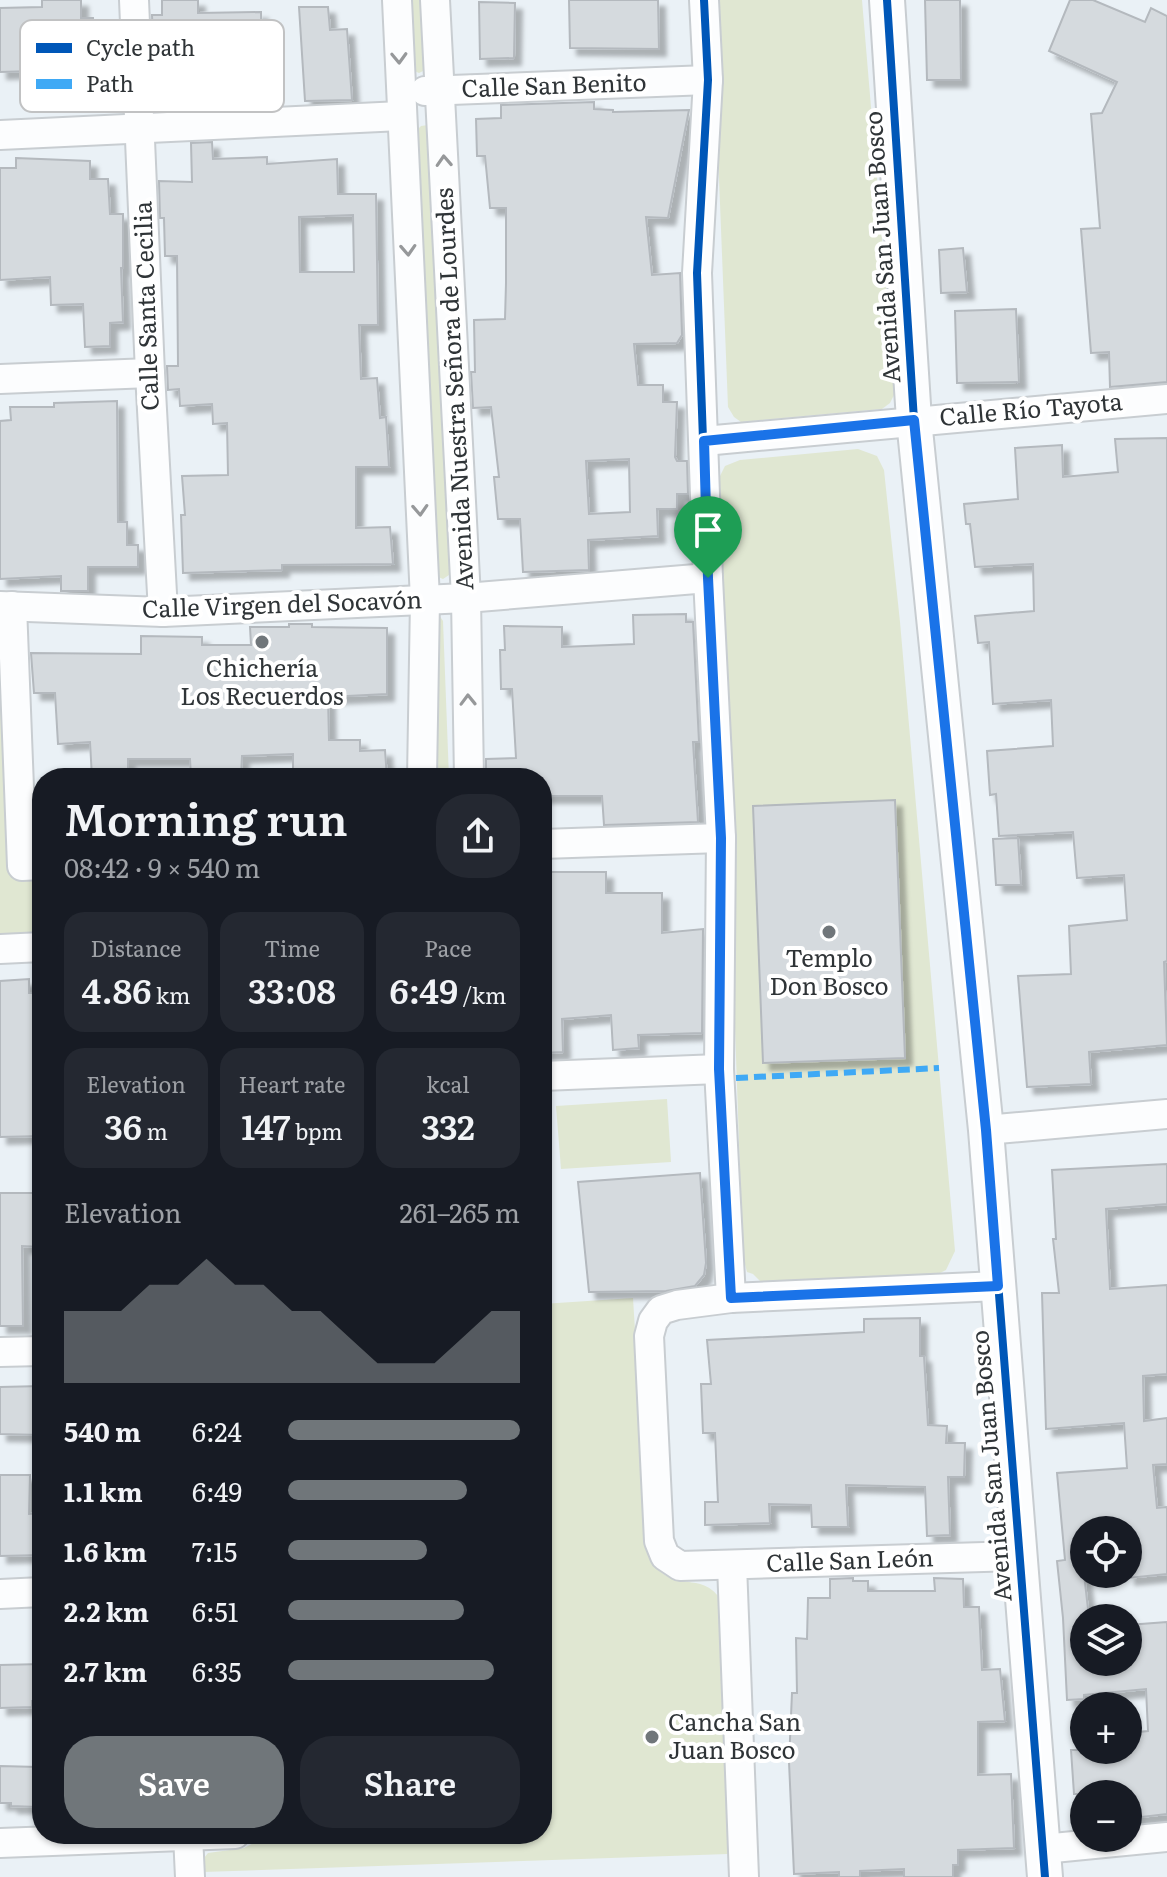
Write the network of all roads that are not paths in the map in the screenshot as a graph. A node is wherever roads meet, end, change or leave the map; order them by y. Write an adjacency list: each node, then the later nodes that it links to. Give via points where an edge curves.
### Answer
1 (134, 0): 6 (street, Calle Santa Cecilia)
2 (397, 0): 9 (street, Avenida Nuestra Señora de Lourdes, one-way to 9)
3 (435, 0): 8 (street, Avenida Nuestra Señora de Lourdes)
4 (704, 0): 7 (street)
5 (887, 0): 16 (street, Avenida San Juan Bosco)
6 (135, 20)
7 (708, 80): 8 (street, Calle San Benito); 17 (street, via 697,273)
8 (441, 90): 9 (street, Calle San Benito); 19 (street, Avenida Nuestra Señora de Lourdes, one-way to 8)
9 (401, 104): 11 (street, Calle San Benito); 20 (street, Avenida Nuestra Señora de Lourdes, one-way to 20)
10 (139, 112): 11 (street, Calle Santa Cecilia)
11 (140, 129): 12 (street, Calle San Benito); 13 (street, Calle Santa Cecilia)
12 (0, 135)
13 (150, 373): 14 (street); 22 (street, Calle Santa Cecilia)
14 (0, 379)
15 (1167, 399): 16 (street, Calle Río Tayota)
16 (914, 420): 17 (street, Calle Río Tayota); 33 (street, Avenida San Juan Bosco)
17 (704, 441): 18 (street)
18 (708, 578): 19 (street, Calle Virgen del Socavón); 25 (street)
19 (466, 598): 20 (street, Calle Virgen del Socavón); 24 (street, Avenida Nuestra Señora de Lourdes, one-way to 19)
20 (425, 600): 22 (street, Calle Virgen del Socavón); 23 (street, Avenida Nuestra Señora de Lourdes)
21 (6, 606): 22 (street, Calle Virgen del Socavón); 27 (street, via 22,866)
22 (163, 612)
23 (422, 768)
24 (469, 768)
25 (721, 838): 26 (street); 30 (street)
26 (552, 844)
27 (32, 866)
28 (32, 947): 29 (street)
29 (0, 949)
30 (719, 1069): 31 (street); 35 (street)
31 (552, 1076)
32 (1167, 1114): 33 (street)
33 (986, 1130): 34 (street, Avenida San Juan Bosco)
34 (998, 1286): 35 (street); 38 (street, Avenida San Juan Bosco)
35 (731, 1298): 39 (street, Calle San León, via 661,1310 649,1336 659,1541 665,1556 680,1566)
36 (32, 1351): 37 (street)
37 (0, 1352)
38 (1020, 1556): 39 (street, Calle San León); 46 (street, Avenida San Juan Bosco)
39 (732, 1565): 48 (street)
40 (32, 1592): 41 (street)
41 (0, 1594)
42 (1167, 1837): 46 (street)
43 (32, 1842): 44 (street)
44 (0, 1843)
45 (188, 1844): 47 (street)
46 (1044, 1863)
47 (190, 1877)
48 (744, 1877)

